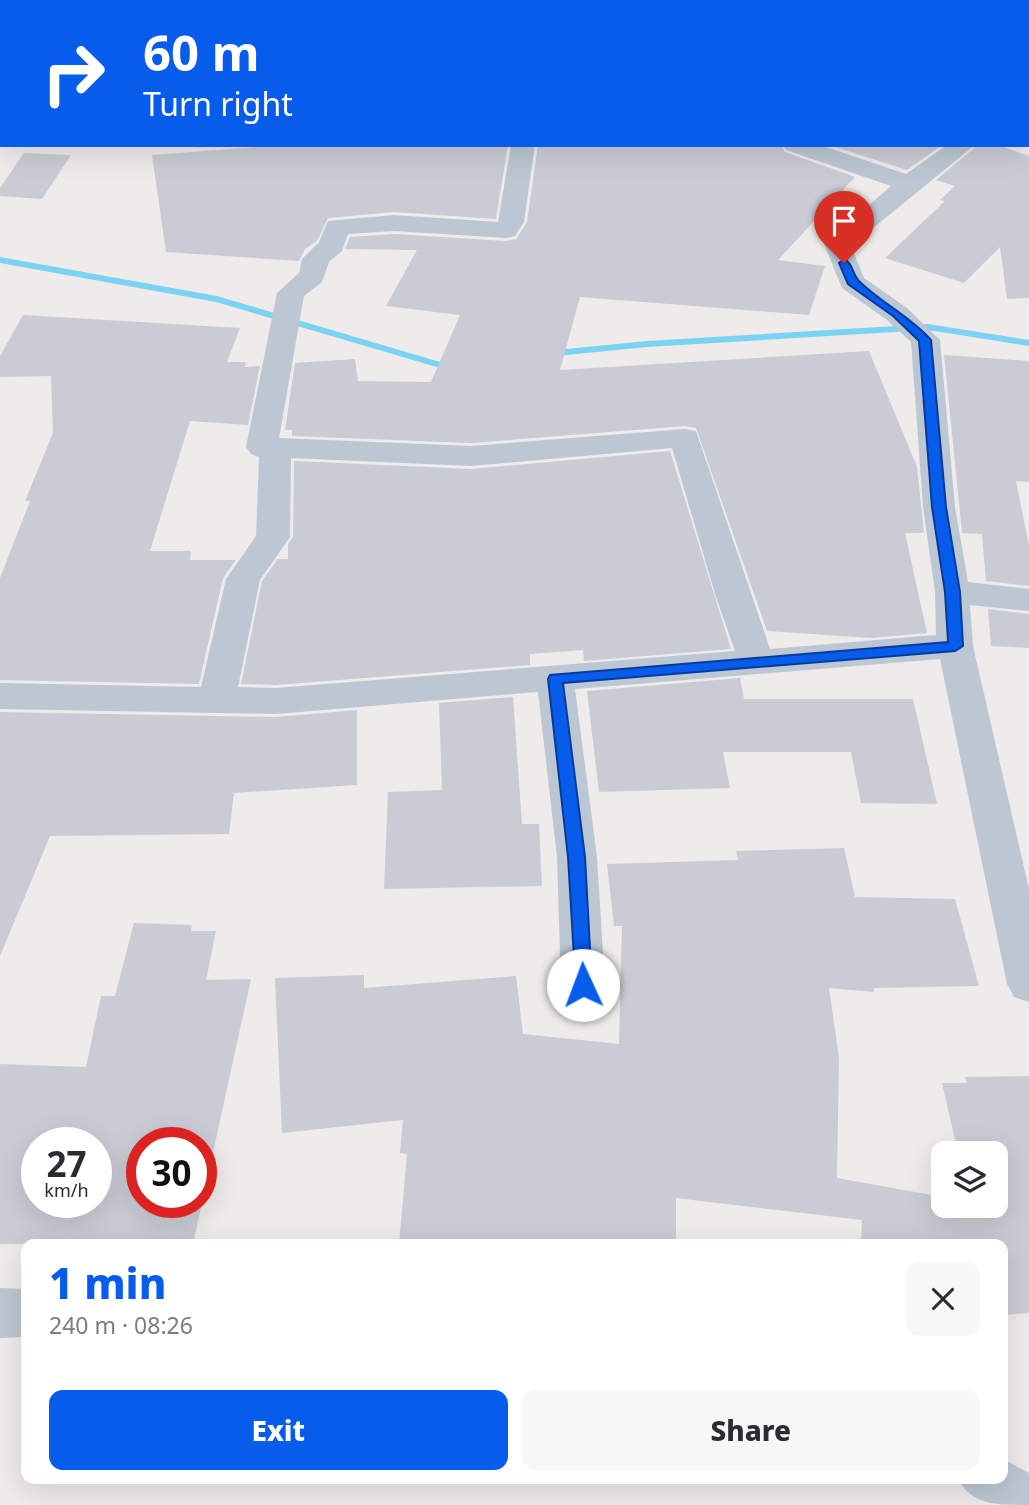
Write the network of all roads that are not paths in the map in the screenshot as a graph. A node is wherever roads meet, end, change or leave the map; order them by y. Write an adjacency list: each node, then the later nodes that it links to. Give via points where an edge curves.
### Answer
1 (523, 147): 5 (street, via 512,222 506,230 394,223 337,227 332,245 316,259 312,276 290,293)
2 (801, 147): 4 (street)
3 (960, 147): 4 (street)
4 (909, 184): 6 (street, via 837,244 852,282 925,340 939,507)
5 (262, 447): 9 (street, via 471,456 685,439); 12 (street, via 275,452 273,537 243,579)
6 (952, 592): 7 (street); 8 (street)
7 (1029, 600)
8 (955, 646): 9 (street); 13 (street)
9 (757, 661): 10 (street)
10 (555, 679): 12 (street, via 276,701); 14 (street, via 577,857)
11 (0, 696): 12 (street)
12 (216, 699)
13 (1029, 984)
14 (583, 985)
15 (0, 1313): 16 (street)
16 (21, 1313)
17 (994, 1484): 18 (street)
18 (1029, 1503)

